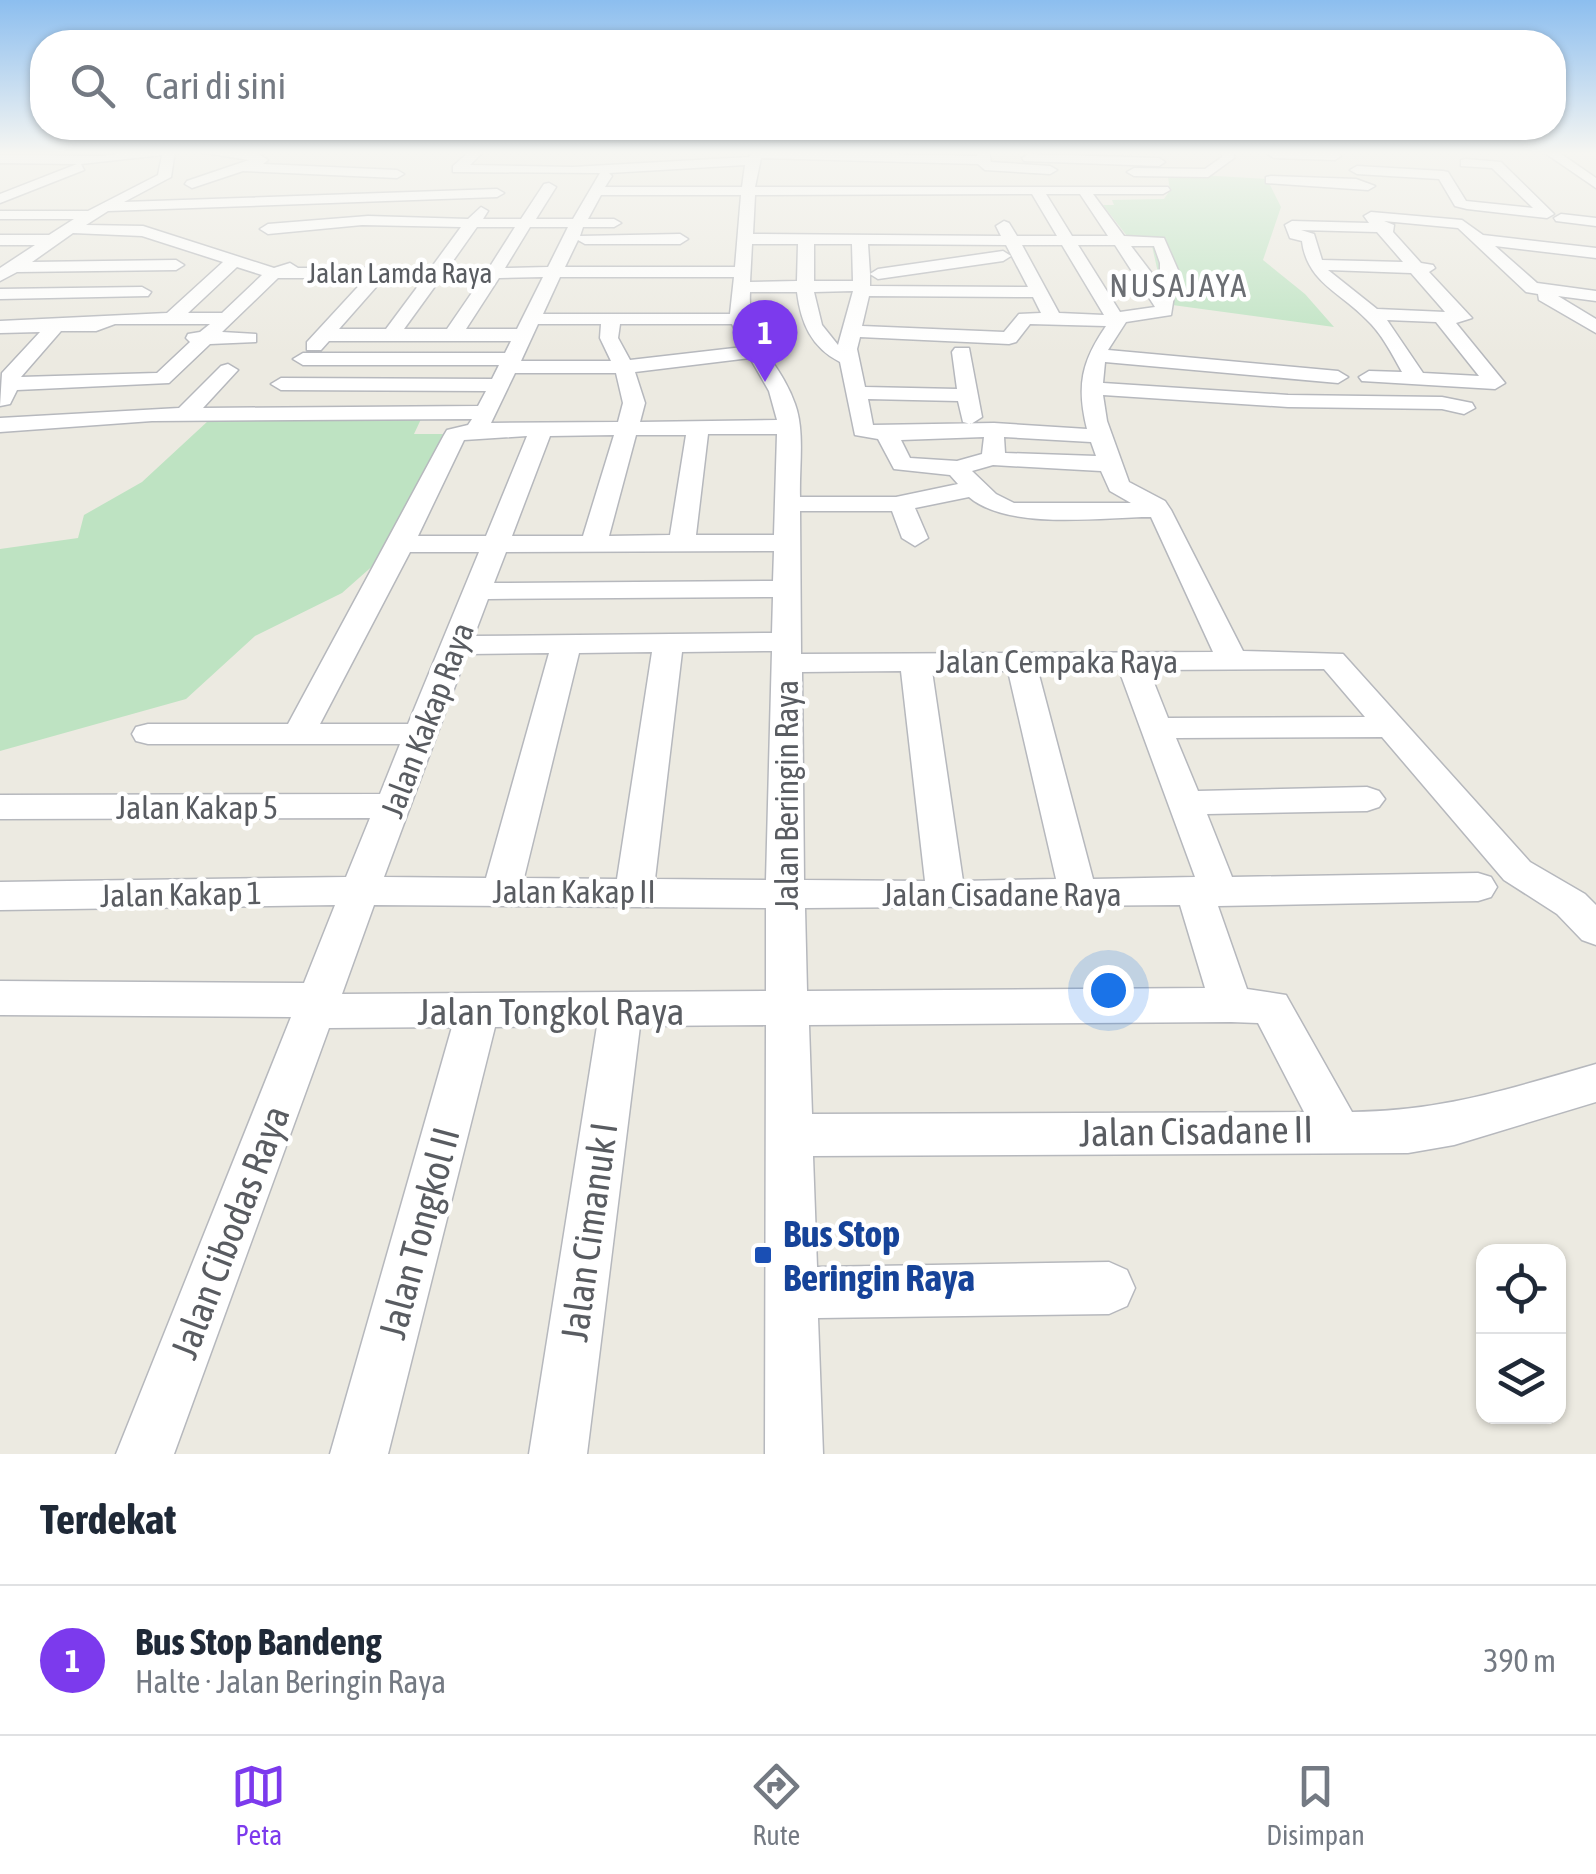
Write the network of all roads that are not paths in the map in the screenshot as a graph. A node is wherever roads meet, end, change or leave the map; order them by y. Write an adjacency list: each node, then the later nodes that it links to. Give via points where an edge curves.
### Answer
1 (70, 219): 27 (street)
2 (89, 219): 27 (street)
3 (133, 219): 34 (street)
4 (353, 219): 46 (street)
5 (373, 219): 36 (street)
6 (414, 219): 29 (street)
7 (476, 219): 29 (street)
8 (529, 219): 30 (street)
9 (581, 219): 37 (street)
10 (653, 219): 48 (street)
11 (717, 219): 48 (street)
12 (748, 219): 48 (street)
13 (761, 219): 48 (street)
14 (773, 219): 48 (street)
15 (838, 219): 48 (street)
16 (838, 219): 48 (street)
17 (879, 219): 40 (street)
18 (899, 219): 67 (street)
19 (946, 219): 59 (street)
20 (949, 219): 47 (street)
21 (1000, 219): 47 (street)
22 (1055, 219): 41 (street)
23 (1108, 219): 42 (street)
24 (1303, 219): 62 (street, via 1292,226 1295,234 1309,237)
25 (1385, 219): 64 (street)
26 (1467, 219): 43 (street)
27 (84, 220): 33 (street); 34 (street, Jalan Lamda Raya); 45 (street)
28 (632, 221): 38 (street)
29 (474, 222): 30 (street); 36 (street)
30 (527, 222): 37 (street); 65 (street)
31 (685, 222): 71 (street)
32 (614, 223): 37 (street)
33 (0, 228)
34 (119, 229): 35 (street, Jalan Lamda Raya); 54 (street)
35 (160, 236): 52 (street); 55 (street, Jalan Lamda Raya)
36 (461, 238): 57 (street)
37 (571, 239): 38 (street); 66 (street); 71 (street)
38 (626, 239): 71 (street)
39 (806, 239): 40 (street); 48 (street); 73 (street)
40 (860, 239): 72 (street)
41 (1066, 239): 42 (street); 47 (street); 76 (street)
42 (1122, 239): 80 (street); 80 (street, via 1163,246 1171,272)
43 (1479, 239): 49 (street); 60 (street)
44 (0, 240): 45 (street)
45 (56, 240): 51 (street)
46 (300, 241)
47 (1014, 247): 59 (street); 76 (street)
48 (745, 250): 71 (street); 71 (street); 73 (street); 109 (street); 128 (street, Jalan Beringin Raya)
49 (1596, 252)
50 (0, 254): 51 (street)
51 (34, 254): 54 (street); 69 (street)
52 (134, 254): 54 (street); 55 (street)
53 (342, 254): 61 (street, via 344,261)
54 (80, 255)
55 (187, 256): 56 (street, Jalan Lamda Raya); 69 (street); 70 (street)
56 (235, 260): 68 (street, Jalan Lamda Raya); 88 (street)
57 (440, 260): 61 (street, Jalan Lamda Raya); 65 (street, Jalan Lamda Raya); 96 (street)
58 (316, 261): 68 (street)
59 (962, 262): 67 (street)
60 (1505, 263): 63 (street); 74 (street)
61 (372, 264): 68 (street, Jalan Lamda Raya); 95 (street)
62 (1316, 264): 64 (street); 83 (street, via 1339,292)
63 (1542, 267)
64 (1421, 268): 87 (street, via 1474,318)
65 (494, 272): 66 (street, Jalan Lamda Raya); 97 (street)
66 (554, 272): 79 (street, Jalan Lamda Raya); 92 (street)
67 (905, 272): 72 (street)
68 (274, 273): 86 (street)
69 (4, 274): 70 (street)
70 (159, 278): 75 (street)
71 (672, 279): 79 (street); 79 (street)
72 (861, 284): 73 (street); 76 (street); 102 (street)
73 (803, 286): 102 (street, via 812,326 832,352)
74 (1532, 288): 78 (street); 84 (street)
75 (142, 292): 77 (street); 82 (street)
76 (1066, 293): 90 (street); 94 (street)
77 (0, 294)
78 (1596, 296)
79 (610, 300): 92 (street); 109 (street, via 610,338)
80 (1162, 300): 94 (street, via 1165,311)
81 (0, 308): 82 (street)
82 (118, 313): 88 (street); 89 (street, via 96,325)
83 (1372, 314): 87 (street); 116 (street)
84 (1574, 314): 85 (street); 93 (street)
85 (1596, 316)
86 (225, 318): 88 (street); 99 (street)
87 (1451, 318): 116 (street, via 1496,381)
88 (171, 319)
89 (56, 326): 91 (street); 101 (street)
90 (1051, 326): 94 (street); 98 (street, via 1025,318 1012,337)
91 (0, 327)
92 (527, 327): 97 (street); 111 (street)
93 (1596, 327)
94 (1110, 333): 112 (street); 118 (street)
95 (324, 334): 96 (street); 106 (street)
96 (390, 335): 97 (street)
97 (454, 335)
98 (983, 336): 102 (street); 103 (street, via 980,352)
99 (202, 338): 100 (street); 101 (street); 104 (street)
100 (249, 338)
101 (40, 342): 108 (street)
102 (848, 346): 103 (street); 119 (street)
103 (962, 352): 120 (street)
104 (182, 358): 105 (street); 115 (street, via 162,379)
105 (111, 359)
106 (303, 359): 111 (street); 117 (street)
107 (57, 360): 108 (street)
108 (22, 362): 122 (street)
109 (624, 367): 111 (street); 131 (street, via 634,402)
110 (228, 370): 125 (street)
111 (506, 370): 117 (street); 127 (street)
112 (1288, 373): 113 (street); 121 (street)
113 (1338, 377)
114 (1369, 377): 116 (street)
115 (140, 381): 122 (street); 124 (street)
116 (1418, 381)
117 (281, 384): 126 (street)
118 (1092, 388): 121 (street); 134 (street, via 1090,406)
119 (856, 394): 120 (street); 133 (street, via 863,430)
120 (966, 395): 132 (street)
121 (1300, 401): 123 (street)
122 (4, 405): 124 (street)
123 (1464, 408)
124 (110, 410): 125 (street)
125 (185, 414): 126 (street)
126 (256, 414): 127 (street)
127 (481, 421): 130 (street); 143 (street, via 454,436)
128 (788, 427): 129 (street); 139 (street, Jalan Beringin Raya)
129 (698, 428): 131 (street); 146 (street)
130 (541, 430): 131 (street); 144 (street, Jalan Kakap Raya)
131 (626, 430): 145 (street)
132 (984, 430): 133 (street); 134 (street); 135 (street)
133 (887, 434): 137 (street, via 902,464)
134 (1101, 436): 136 (street)
135 (994, 458): 136 (street); 137 (street)
136 (1112, 464): 140 (street, via 1119,486)
137 (964, 479): 138 (street); 140 (street, via 996,506 1014,510)
138 (901, 503): 139 (street); 141 (street)
139 (786, 504): 142 (street, Jalan Beringin Raya)
140 (1159, 510): 154 (street)
141 (915, 538)
142 (784, 543): 146 (street); 147 (street, Jalan Beringin Raya)
143 (402, 544): 144 (street); 159 (street)
144 (494, 544): 145 (street); 148 (street, Jalan Kakap Raya)
145 (594, 544): 146 (street)
146 (682, 544)
147 (784, 589): 148 (street); 152 (street, Jalan Beringin Raya)
148 (475, 591): 151 (street, Jalan Kakap Raya)
149 (668, 643): 150 (street, Jalan Cempaka Raya); 152 (street, Jalan Cempaka Raya); 169 (street)
150 (566, 644): 151 (street, Jalan Cempaka Raya); 168 (street)
151 (454, 645): 161 (street, Jalan Kakap Raya)
152 (786, 653): 155 (street, Jalan Cempaka Raya); 171 (street, Jalan Beringin Raya)
153 (1130, 660): 154 (street, Jalan Cempaka Raya); 156 (street, Jalan Cempaka Raya); 158 (street)
154 (1232, 660): 157 (street, Jalan Cempaka Raya, via 1328,659)
155 (915, 662): 156 (street, Jalan Cempaka Raya); 173 (street)
156 (1021, 662): 172 (street)
157 (1391, 727): 158 (street); 175 (street, via 1518,871 1570,904)
158 (1157, 728): 163 (street)
159 (299, 733): 160 (street); 161 (street)
160 (148, 734)
161 (420, 734): 164 (street, Jalan Kakap Raya)
162 (1367, 799): 163 (street)
163 (1184, 802): 170 (street)
164 (394, 806): 165 (street, Jalan Kakap 5); 167 (street, Jalan Kakap Raya)
165 (7, 816)
166 (1478, 887): 170 (street, Jalan Cisadane Raya)
167 (362, 891): 168 (street, Jalan Kakap II); 174 (street, Jalan Kakap 1); 177 (street, Jalan Kakap Raya)
168 (502, 891): 169 (street, Jalan Kakap II)
169 (634, 891): 171 (street, Jalan Kakap II)
170 (1207, 892): 172 (street, Jalan Cisadane Raya); 178 (street)
171 (785, 893): 173 (street, Jalan Cisadane Raya); 179 (street, Jalan Beringin Raya)
172 (1078, 894): 173 (street, Jalan Cisadane Raya)
173 (946, 895)
174 (0, 896)
175 (1596, 930)
176 (0, 998): 177 (street, Jalan Tongkol Raya)
177 (318, 1005): 181 (street, Jalan Tongkol Raya); 187 (street, Jalan Cibodas Raya)
178 (1231, 1005): 179 (street, Jalan Tongkol Raya); 183 (street, Jalan Tongkol Raya, via 1271,1007)
179 (787, 1009): 180 (street, Jalan Tongkol Raya); 184 (street, Jalan Beringin Raya)
180 (621, 1010): 181 (street, Jalan Tongkol Raya); 189 (street, Jalan Cimanuk I)
181 (478, 1012): 188 (street, Jalan Tongkol II)
182 (1596, 1083): 183 (street, Jalan Cisadane II, via 1428,1130)
183 (1338, 1129): 184 (street, Jalan Cisadane II)
184 (789, 1135): 186 (street, Jalan Beringin Raya)
185 (1109, 1288): 186 (street)
186 (792, 1294): 190 (street, Jalan Beringin Raya)
187 (145, 1454)
188 (359, 1454)
189 (558, 1454)
190 (794, 1454)

